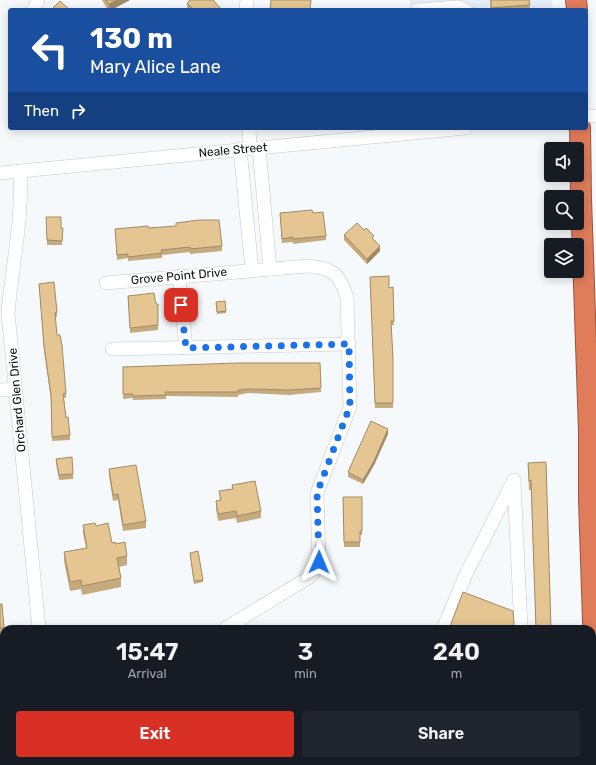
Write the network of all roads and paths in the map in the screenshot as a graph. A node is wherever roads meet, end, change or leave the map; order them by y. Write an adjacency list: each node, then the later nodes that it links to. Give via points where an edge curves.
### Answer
1 (445, 8): 2 (street)
2 (461, 8)
3 (249, 130): 6 (street)
4 (426, 130): 6 (street, Neale Street)
5 (580, 130): 18 (highway, via 583,296)
6 (250, 148): 7 (street, Neale Street); 9 (street); 10 (street)
7 (20, 171): 8 (street, Neale Street); 16 (street, Orchard Glen Drive, via 18,242 11,275 8,313)
8 (0, 173)
9 (270, 269): 10 (street, Grove Point Drive); 13 (street, Grove Point Drive, via 308,266 326,268 336,274 344,286 347,298)
10 (252, 270): 11 (street, Grove Point Drive)
11 (179, 276): 12 (street, Grove Point Drive); 14 (street)
12 (106, 283)
13 (349, 344): 14 (street); 20 (street, Grove Point Drive, via 350,406 317,493 319,562 308,578)
14 (186, 348): 15 (street)
15 (112, 349)
16 (15, 389): 17 (street); 19 (street, Orchard Glen Drive)
17 (0, 390)
18 (593, 431): 23 (highway)
19 (39, 625)
20 (231, 625)
21 (445, 625): 22 (street, via 466,574 514,480)
22 (521, 625)
23 (593, 625)

